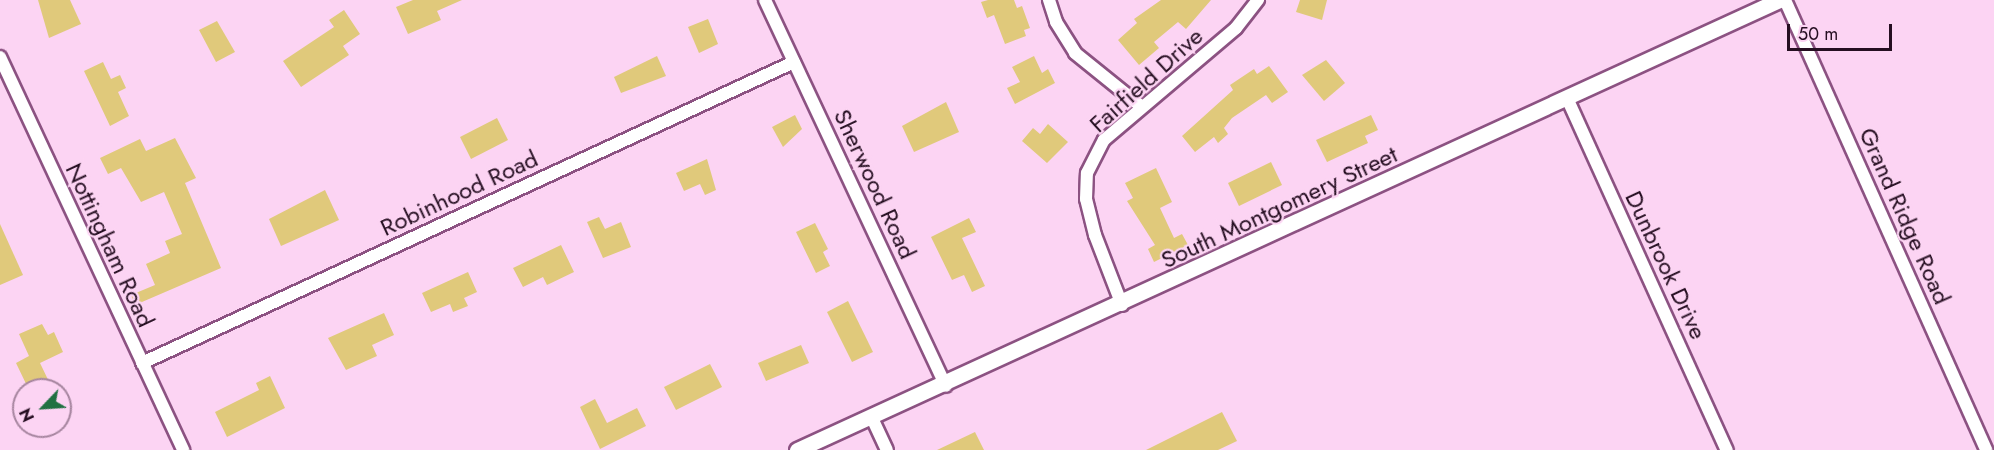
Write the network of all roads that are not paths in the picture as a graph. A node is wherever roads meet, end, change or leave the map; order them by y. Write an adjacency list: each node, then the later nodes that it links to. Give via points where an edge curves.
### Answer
1 (765, 0): 7 (street, Sherwood Road)
2 (1049, 0): 9 (street, via 1056,22 1075,53)
3 (1258, 0): 9 (street, Fairfield Drive, via 1236,28)
4 (1779, 0): 8 (street, South Montgomery Street)
5 (1785, 0): 18 (street, Grand Ridge Road)
6 (0, 57): 11 (street, Nottingham Road)
7 (794, 62): 11 (street, Robinhood Road); 12 (street, Sherwood Road)
8 (1567, 98): 10 (street, South Montgomery Street); 17 (street, Dunbrook Drive)
9 (1142, 107): 10 (street, Fairfield Drive, via 1104,140 1087,173 1086,199 1095,235)
10 (1122, 304): 12 (street, South Montgomery Street)
11 (142, 363): 14 (street, Nottingham Road)
12 (946, 386): 13 (street, South Montgomery Street)
13 (872, 418): 15 (street, South Montgomery Street); 16 (street)
14 (183, 450)
15 (797, 450)
16 (887, 450)
17 (1727, 450)
18 (1986, 450)

